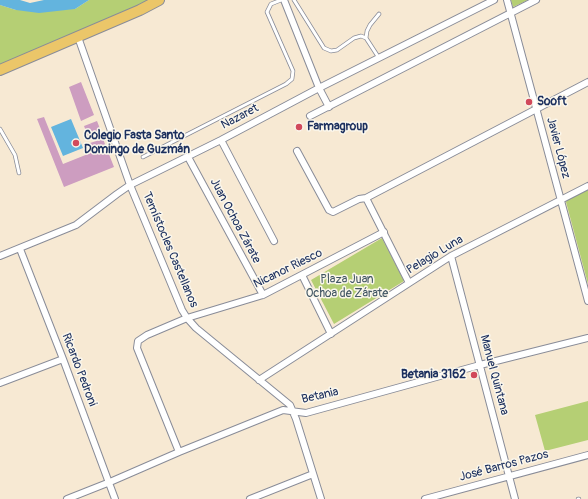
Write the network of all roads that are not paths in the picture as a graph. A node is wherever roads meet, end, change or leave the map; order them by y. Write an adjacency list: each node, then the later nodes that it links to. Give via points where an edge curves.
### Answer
1 (159, 0): 11 (main road)
2 (282, 0): 16 (street); 23 (lane, via 272,4 267,12 294,70 292,79)
3 (294, 0): 8 (lane)
4 (301, 0): 8 (lane)
5 (494, 0): 13 (street, Nazaret)
6 (507, 0): 10 (street, Javier López)
7 (536, 0): 10 (street)
8 (296, 4): 12 (lane, via 322,45 328,50 337,50 358,36)
9 (378, 14): 12 (lane, via 370,25)
10 (510, 14): 17 (street); 18 (street, Javier López)
11 (78, 37): 14 (main road); 26 (street, Temístocles Castellanos)
12 (366, 38): 13 (lane)
13 (379, 58): 16 (street, Nazaret)
14 (0, 70)
15 (588, 82): 18 (street)
16 (319, 88): 17 (street); 21 (street, Nazaret)
17 (329, 107): 19 (street)
18 (536, 110): 28 (street); 29 (street, Javier López)
19 (310, 116)
20 (0, 129): 25 (lane, via 14,155)
21 (221, 140): 24 (street, Nazaret); 31 (street)
22 (297, 151): 28 (street, via 329,210 333,212)
23 (143, 157)
24 (188, 157): 26 (street, Nazaret); 37 (street, Juan Ochoa Zárate)
25 (19, 174)
26 (130, 185): 32 (street, Nazaret, via 76,226); 39 (street, Temístocles Castellanos)
27 (588, 186): 29 (street, Pelagio Luna)
28 (366, 198): 30 (street)
29 (561, 200): 34 (street, Pelagio Luna); 38 (street, Javier López)
30 (384, 232): 35 (street, Nicanor Riesco); 36 (street)
31 (274, 241)
32 (20, 249): 33 (street, Nazaret); 42 (street, Ricardo Pedroni)
33 (0, 256)
34 (451, 256): 36 (street, Pelagio Luna); 43 (street, Manuel Quintana)
35 (302, 275): 37 (street, Nicanor Riesco); 40 (street)
36 (409, 283): 40 (street, Pelagio Luna)
37 (263, 295): 39 (street, Nicanor Riesco)
38 (588, 301)
39 (187, 318): 44 (street, Temístocles Castellanos); 47 (street, Nicanor Riesco, via 142,338 138,341 137,348)
40 (331, 334): 44 (street, Pelagio Luna)
41 (588, 338): 43 (street, Betania)
42 (63, 358): 45 (street); 51 (street, Ricardo Pedroni)
43 (480, 365): 46 (street, Betania, via 306,413); 50 (street, Manuel Quintana)
44 (259, 380): 46 (street, Temístocles Castellanos, via 284,399)
45 (0, 383)
46 (293, 410): 47 (street, Betania, via 283,410); 49 (street, Temístocles Castellanos)
47 (179, 452): 51 (street, Betania)
48 (588, 456): 50 (street, José Barros Pazos)
49 (313, 474): 54 (street); 55 (street, Temístocles Castellanos)
50 (509, 476): 56 (street, José Barros Pazos); 57 (street, Manuel Quintana)
51 (110, 482): 52 (street, Betania); 53 (street, Ricardo Pedroni)
52 (67, 499)
53 (115, 499)
54 (250, 499)
55 (321, 499)
56 (426, 499)
57 (515, 499)

